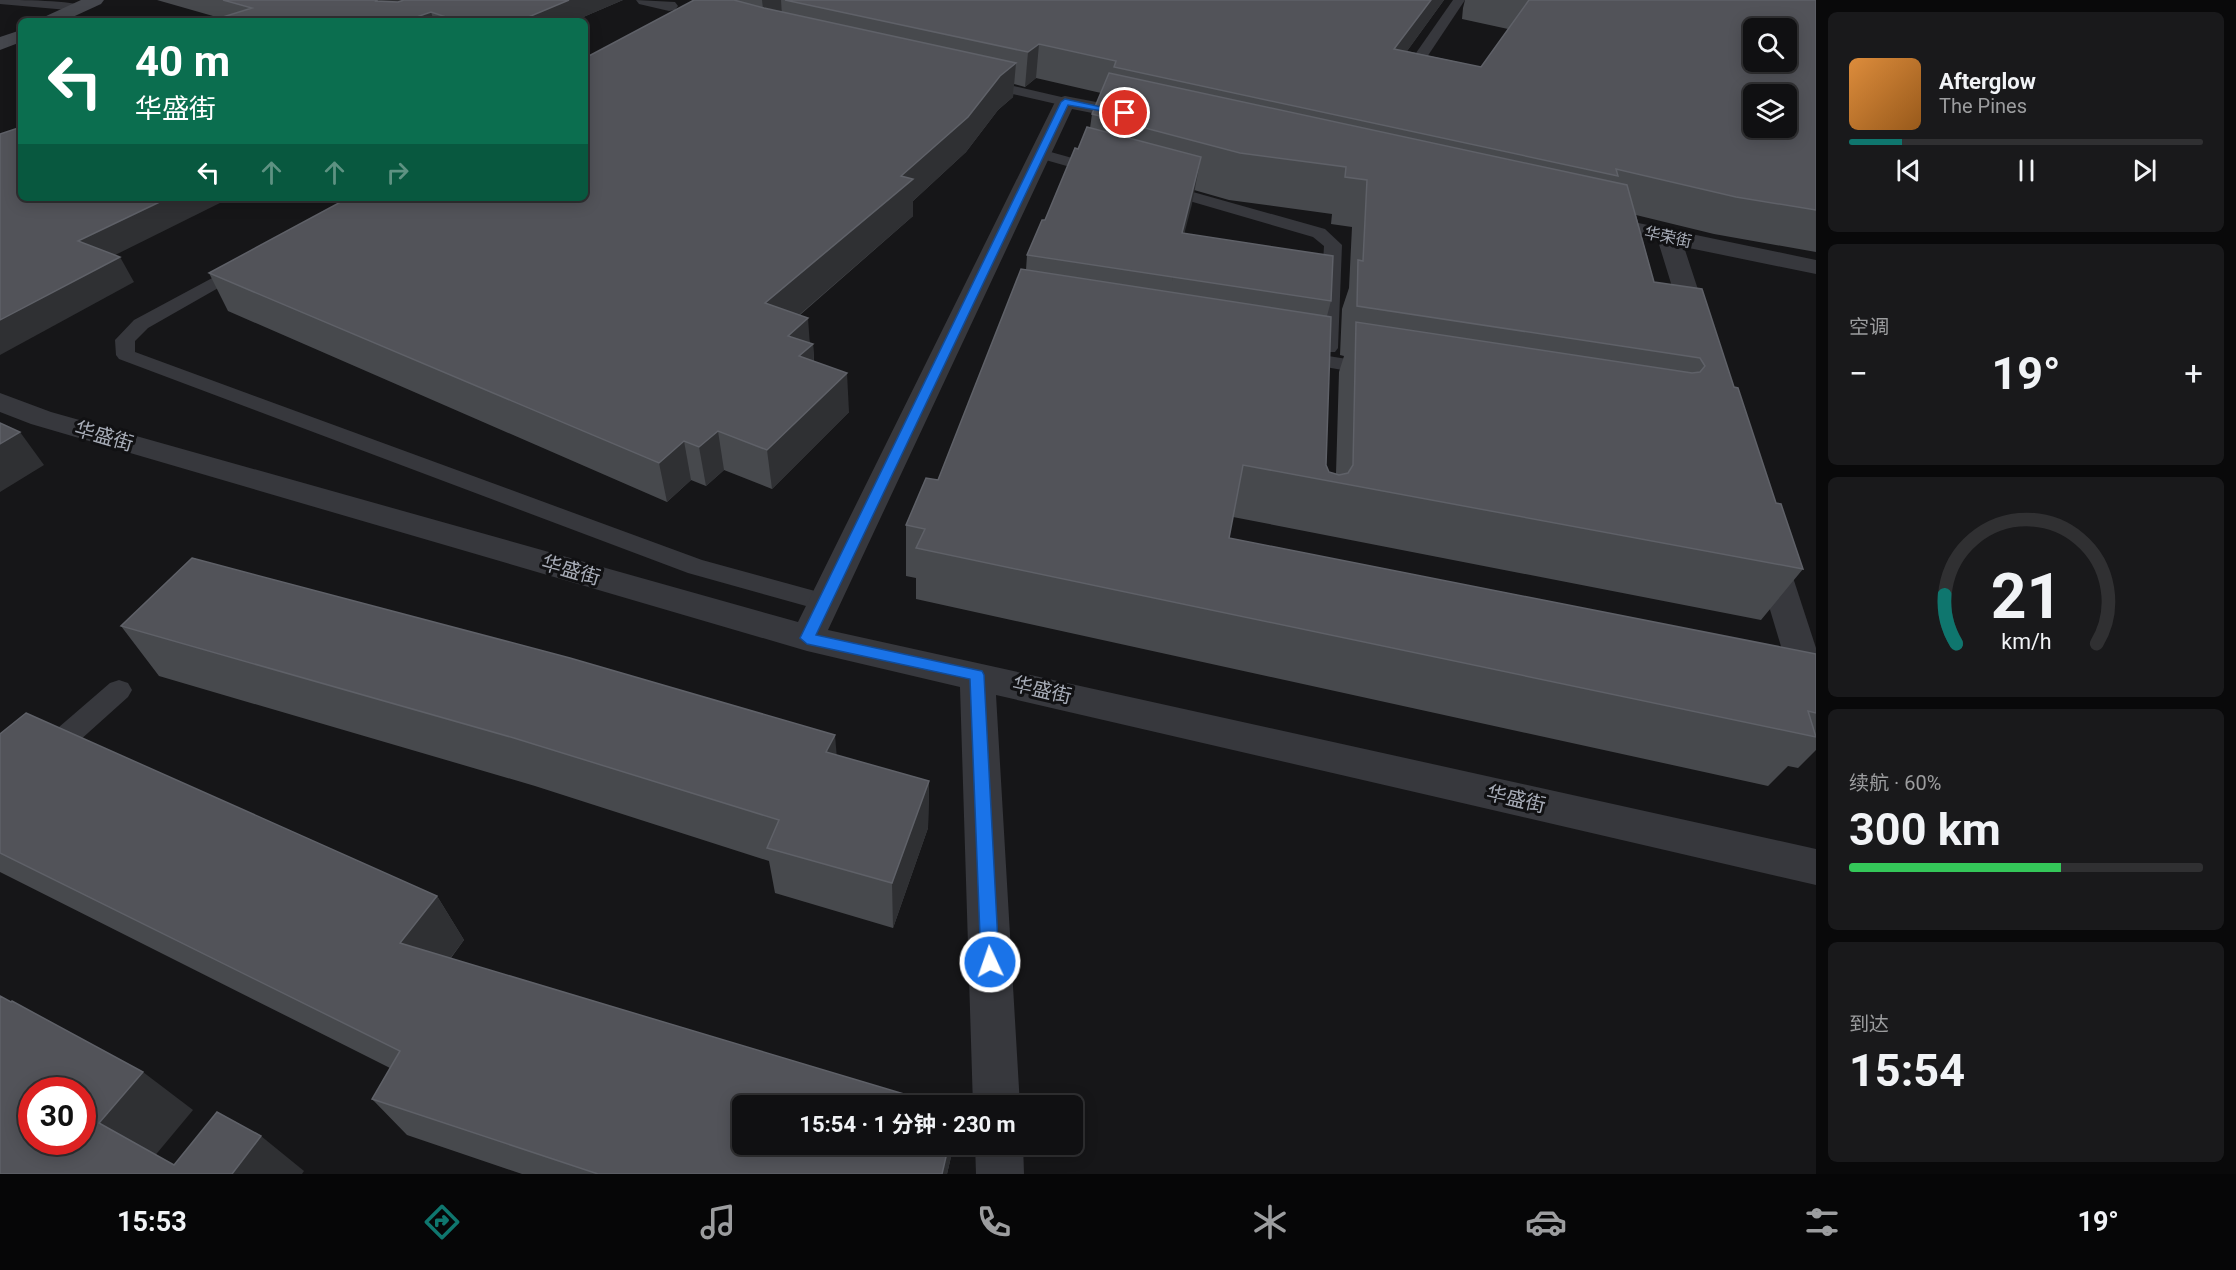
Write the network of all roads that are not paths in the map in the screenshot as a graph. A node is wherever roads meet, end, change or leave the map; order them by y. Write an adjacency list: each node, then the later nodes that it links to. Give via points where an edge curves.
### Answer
1 (0, 0): 4 (lane)
2 (645, 0): 5 (street)
3 (1459, 0): 9 (lane)
4 (87, 4): 6 (street)
5 (670, 8)
6 (57, 18)
7 (18, 35): 8 (street)
8 (0, 44)
9 (1416, 63)
10 (974, 81): 11 (lane)
11 (1065, 102): 12 (street); 13 (street)
12 (1160, 121)
13 (1040, 154): 14 (lane); 27 (street)
14 (1120, 176)
15 (1144, 183): 22 (lane, via 1311,230 1333,245)
16 (1577, 216): 17 (street, 华荣街)
17 (1669, 238): 19 (street, 华荣街); 20 (street)
18 (257, 258): 27 (lane, via 141,324 125,340 126,355 696,567)
19 (1816, 267)
20 (1705, 351)
21 (1281, 354): 22 (lane)
22 (1328, 362): 23 (lane); 24 (lane)
23 (1385, 371)
24 (1327, 385)
25 (0, 402): 28 (street, 华盛街, via 53,421)
26 (1762, 532): 31 (street)
27 (824, 602): 28 (street)
28 (807, 638): 29 (street, 华盛街)
29 (977, 675): 33 (street, 华盛街); 34 (street)
30 (119, 690): 32 (lane)
31 (1816, 703)
32 (0, 795)
33 (1816, 867)
34 (996, 1095)
35 (999, 1155): 36 (street)
36 (1000, 1174)

